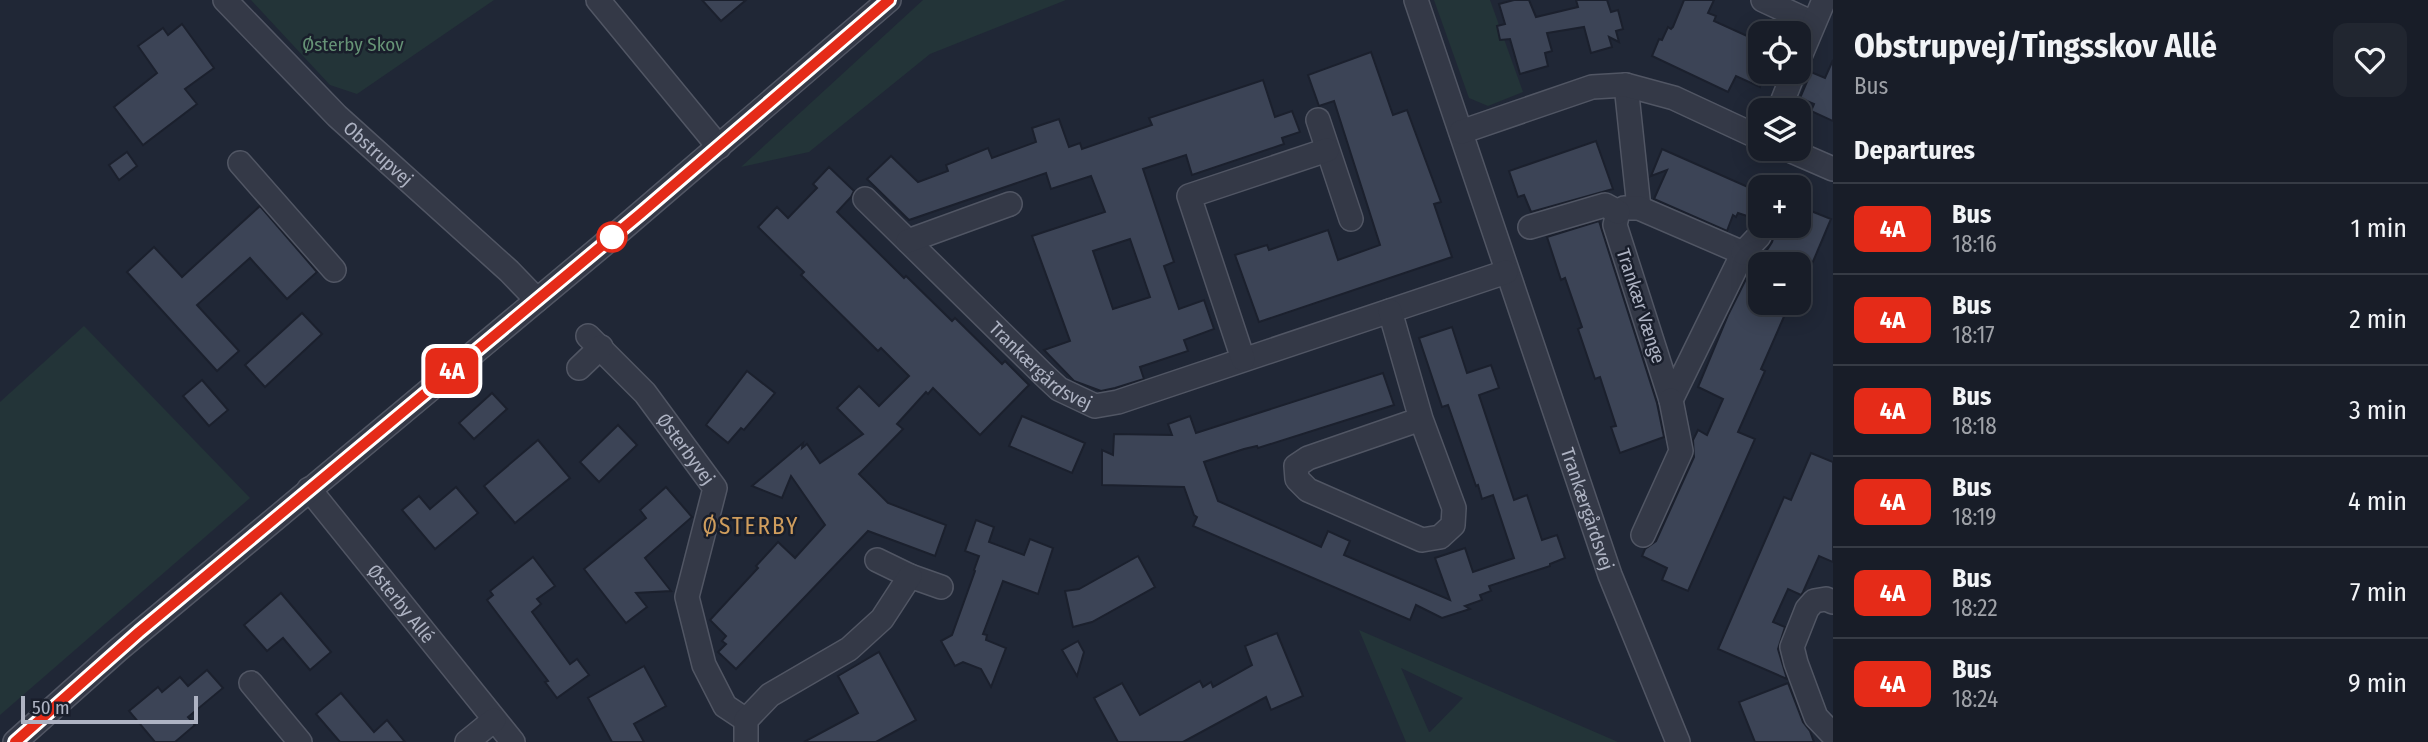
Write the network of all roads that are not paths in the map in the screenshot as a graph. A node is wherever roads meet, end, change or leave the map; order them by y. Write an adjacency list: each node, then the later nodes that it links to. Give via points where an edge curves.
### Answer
1 (225, 0): 28 (street, Obstrupvej, via 337,116)
2 (598, 0): 13 (street)
3 (889, 0): 13 (street)
4 (1416, 0): 11 (street, Trankærgårdsvej)
5 (1763, 0): 7 (street)
6 (1824, 0): 7 (street)
7 (1813, 23): 8 (street)
8 (1811, 28)
9 (1626, 85): 11 (street, via 1592,87); 12 (street, via 1674,98); 20 (street, Trankær Vænge)
10 (1318, 120): 14 (street)
11 (1461, 132): 27 (street, Trankærgårdsvej)
12 (1748, 132)
13 (719, 147): 28 (street)
14 (1327, 150): 21 (street); 30 (street, via 1189,196)
15 (1811, 159): 17 (street)
16 (240, 163): 26 (street)
17 (1833, 169)
18 (865, 200): 24 (street, Trankærgårdsvej)
19 (1010, 205): 24 (street)
20 (1628, 210): 22 (street, via 1605,205); 25 (street); 32 (street, Trankær Vænge, via 1615,225)
21 (1351, 219)
22 (1530, 227)
23 (1757, 238): 25 (street, Trankær Vænge)
24 (908, 241): 30 (street, Trankærgårdsvej, via 1052,382 1095,405 1143,395)
25 (1743, 253): 32 (street, Trankær Vænge)
26 (334, 270)
27 (1506, 272): 29 (street, Trankærgårdsvej); 48 (street, Trankærgårdsvej, via 1610,575)
28 (537, 300): 34 (street)
29 (1390, 311): 30 (street, Trankærgårdsvej); 33 (street)
30 (1243, 359)
31 (579, 368): 42 (street, Østerbyvej, via 594,341 645,393 715,488 687,597 704,665 725,706)
32 (1671, 400): 35 (street, Trankær Vænge, via 1681,451)
33 (1421, 419): 33 (street, via 1454,508 1454,524 1440,537 1422,540 1308,490 1297,479 1296,466 1308,458)
34 (309, 489): 41 (street, Østerby Allé); 44 (street)
35 (1643, 536)
36 (877, 560): 37 (street)
37 (910, 576): 38 (street); 42 (street, Østerbyvej, via 882,619 849,649 770,695)
38 (941, 587)
39 (1833, 602): 43 (street, via 1814,601 1792,647 1816,717)
40 (251, 683): 45 (street)
41 (494, 720): 46 (street); 47 (street, Østerby Allé)
42 (746, 731)
43 (1833, 735)
44 (16, 742)
45 (300, 742)
46 (467, 742)
47 (513, 742)
48 (1678, 742)

